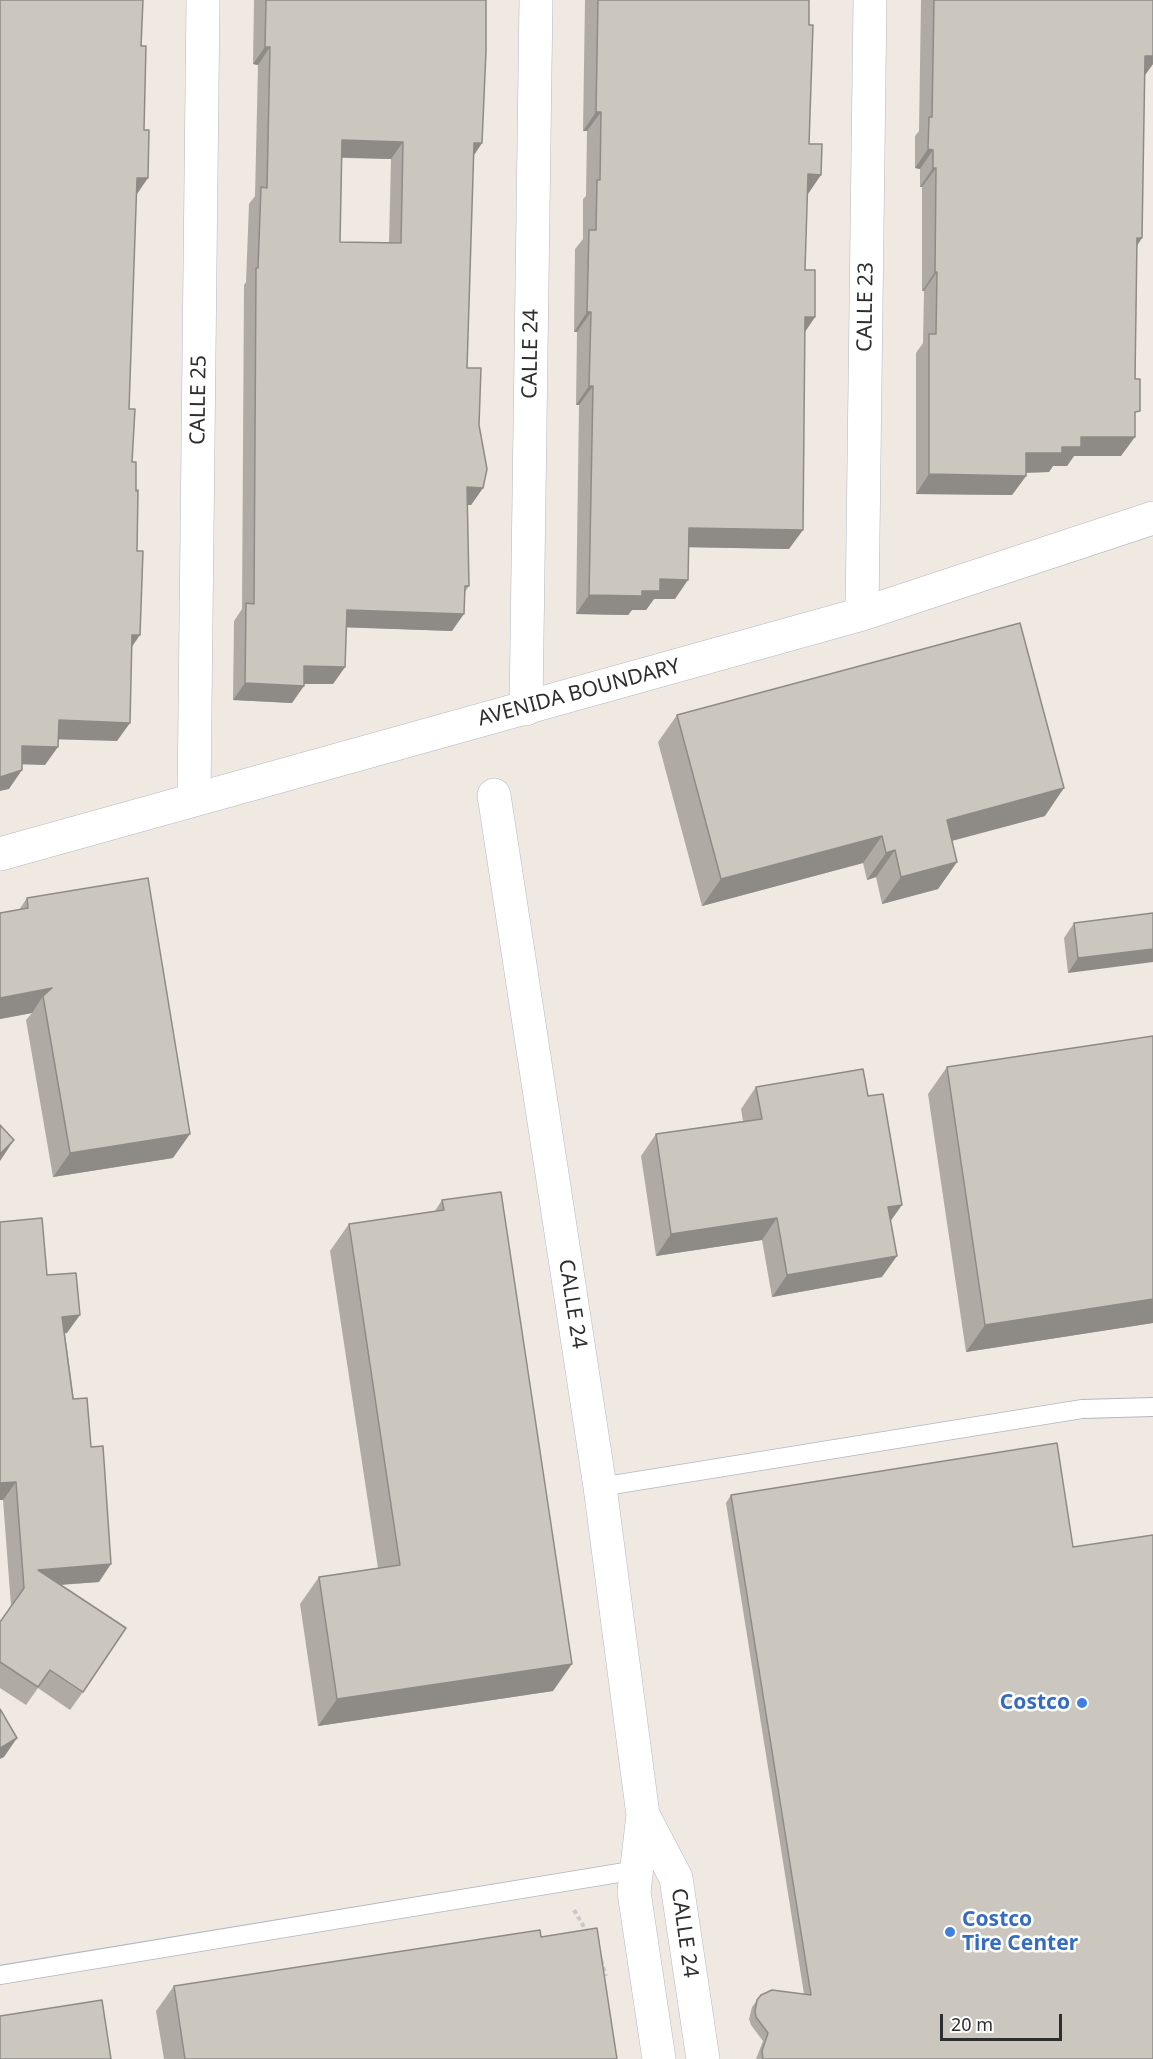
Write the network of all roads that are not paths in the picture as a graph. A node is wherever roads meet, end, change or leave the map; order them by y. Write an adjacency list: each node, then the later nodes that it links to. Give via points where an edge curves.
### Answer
1 (203, 0): 8 (street, CALLE 25)
2 (536, 0): 6 (street, CALLE 24)
3 (870, 0): 5 (street, CALLE 23)
4 (1153, 518): 5 (street, AVENIDA BOUNDARY)
5 (862, 614): 6 (street, AVENIDA BOUNDARY)
6 (526, 709): 8 (street, AVENIDA BOUNDARY)
7 (494, 795): 11 (street, CALLE 24)
8 (194, 799): 9 (street, AVENIDA BOUNDARY)
9 (0, 854)
10 (1153, 1407): 11 (lane, via 1082,1409)
11 (600, 1487): 12 (street, CALLE 24)
12 (644, 1815): 13 (street, CALLE 24); 14 (street, CALLE 24)
13 (669, 1864): 14 (lane); 17 (street, CALLE 24, via 676,1878)
14 (637, 1870): 15 (lane); 16 (street, CALLE 24, via 634,1892)
15 (0, 1975)
16 (659, 2059)
17 (703, 2059)

